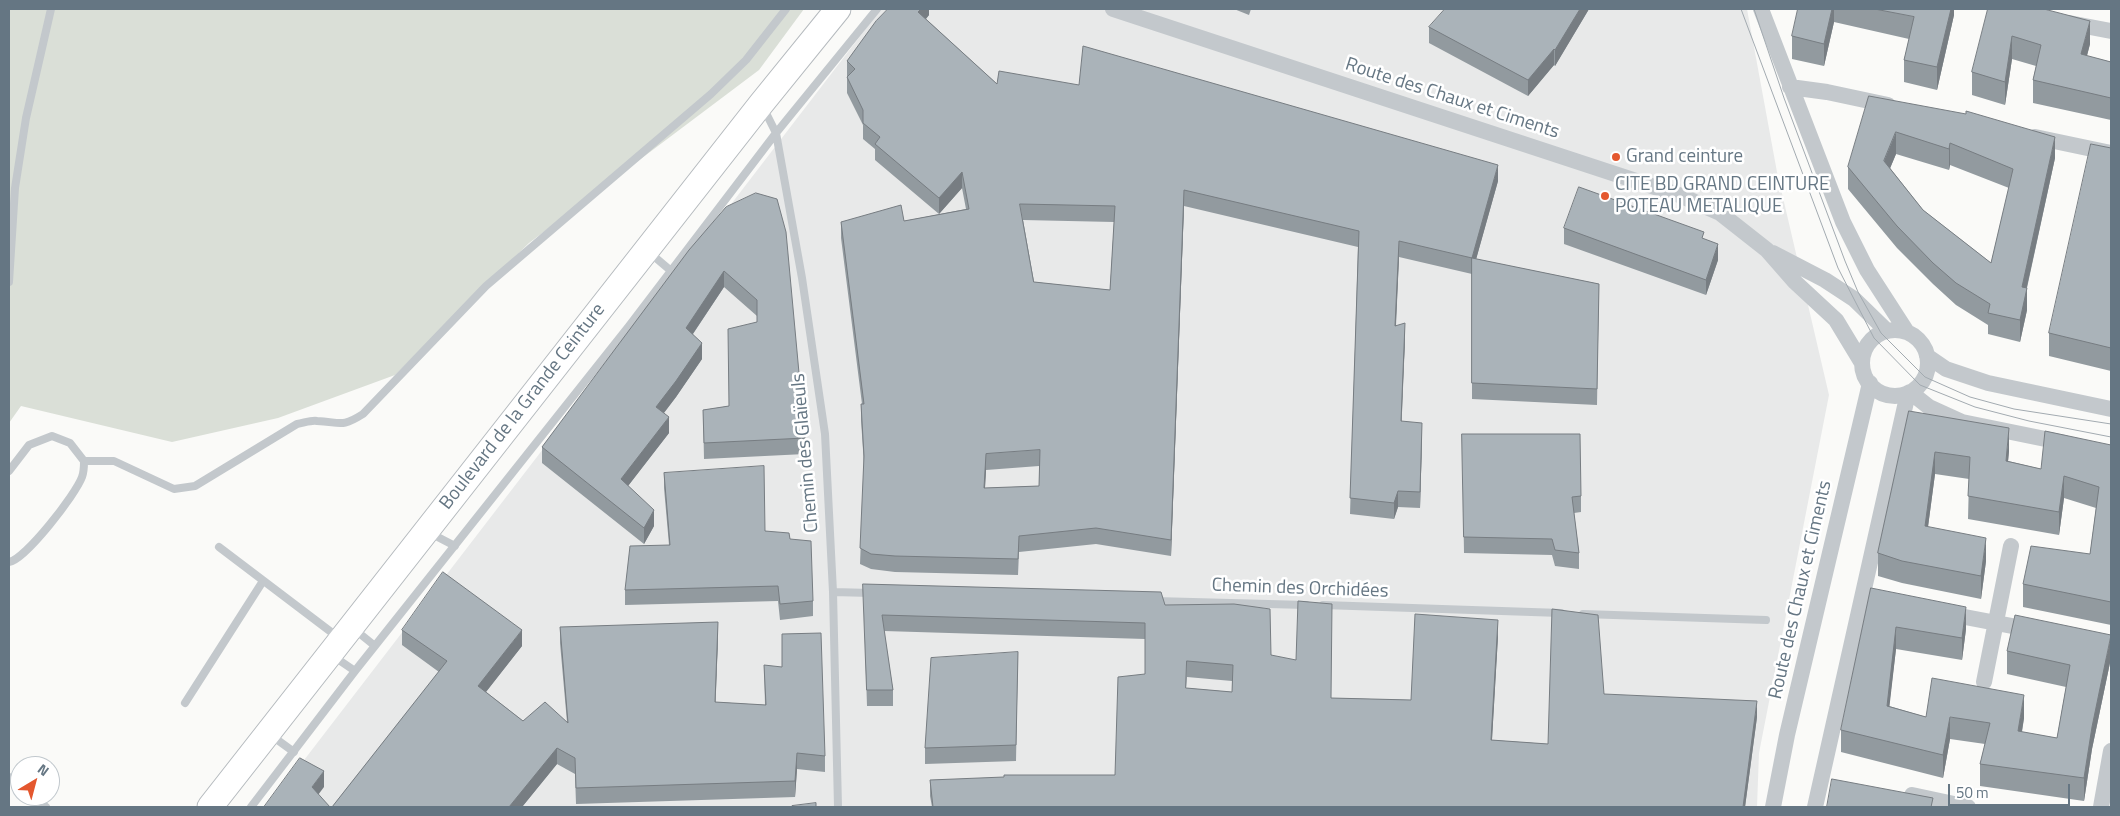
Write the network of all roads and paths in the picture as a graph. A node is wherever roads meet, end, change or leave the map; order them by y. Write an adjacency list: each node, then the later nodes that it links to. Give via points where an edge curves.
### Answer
1 (51, 9): 18 (lane, via 26,118 15,188)
2 (786, 9): 27 (lane, via 746,60 718,87 486,286 364,414 336,425 316,421 297,424 195,486 174,489 114,461)
3 (838, 9): 10 (main road, Boulevard de la Grande Ceinture)
4 (877, 9): 12 (lane)
5 (1113, 9): 16 (street, Route des Chaux et Ciments, via 1679,195 1720,213)
6 (1761, 9): 9 (street)
7 (2056, 20): 8 (street)
8 (2111, 32)
9 (1790, 87): 11 (street); 20 (street, via 1843,222 1867,270)
10 (761, 104): 12 (lane, Chemin des Glaïeuls); 15 (main road, Boulevard de la Grande Ceinture)
11 (1904, 109)
12 (776, 133): 17 (lane); 35 (lane, Chemin des Glaïeuls, via 825,434)
13 (2019, 133): 14 (street)
14 (2111, 153)
15 (646, 250): 17 (lane); 29 (main road, Boulevard de la Grande Ceinture)
16 (1767, 250): 19 (street, Route des Chaux et Ciments, via 1847,294); 22 (street, Route des Chaux et Ciments, via 1795,282 1836,320)
17 (670, 270): 30 (lane)
18 (9, 282)
19 (1887, 331): 20 (street); 22 (street, via 1868,345)
20 (1907, 332): 21 (street, via 1924,346)
21 (1928, 356): 24 (street, via 1925,377); 25 (street, via 1946,369 1988,383)
22 (1862, 363): 23 (street)
23 (1870, 383): 24 (street, via 1887,395); 60 (street, Route des Chaux et Ciments)
24 (1909, 392): 26 (street, via 1929,407 1962,422); 37 (street)
25 (2111, 409)
26 (2083, 447)
27 (84, 461): 28 (lane, via 70,443 52,436 29,446); 33 (lane, via 83,476 70,498 33,544 15,561)
28 (9, 470)
29 (426, 531): 30 (lane); 46 (main road, Boulevard de la Grande Ceinture)
30 (455, 546): 47 (lane)
31 (2011, 546): 44 (street)
32 (219, 547): 34 (lane)
33 (9, 562)
34 (264, 581): 46 (lane); 50 (lane)
35 (833, 592): 36 (lane); 59 (lane, Chemin des Glaïeuls)
36 (883, 594)
37 (1862, 599): 39 (street); 54 (street)
38 (1151, 601): 41 (lane, Chemin des Orchidées)
39 (1881, 603)
40 (1928, 611): 44 (street)
41 (1568, 613)
42 (1578, 614): 43 (lane)
43 (1766, 620)
44 (1994, 622): 45 (street); 49 (street)
45 (2052, 633)
46 (340, 640): 47 (lane); 48 (lane); 51 (main road, Boulevard de la Grande Ceinture)
47 (375, 646): 48 (lane)
48 (355, 671): 53 (lane)
49 (1984, 682)
50 (185, 703)
51 (268, 733): 53 (lane); 57 (main road, Boulevard de la Grande Ceinture)
52 (2111, 751): 63 (street)
53 (294, 752): 58 (lane)
54 (1821, 780): 55 (street); 61 (street)
55 (1839, 783)
56 (1892, 792): 62 (street)
57 (210, 807)
58 (251, 807)
59 (838, 807)
60 (1773, 807)
61 (1816, 807)
62 (1968, 807)
63 (2101, 807)

